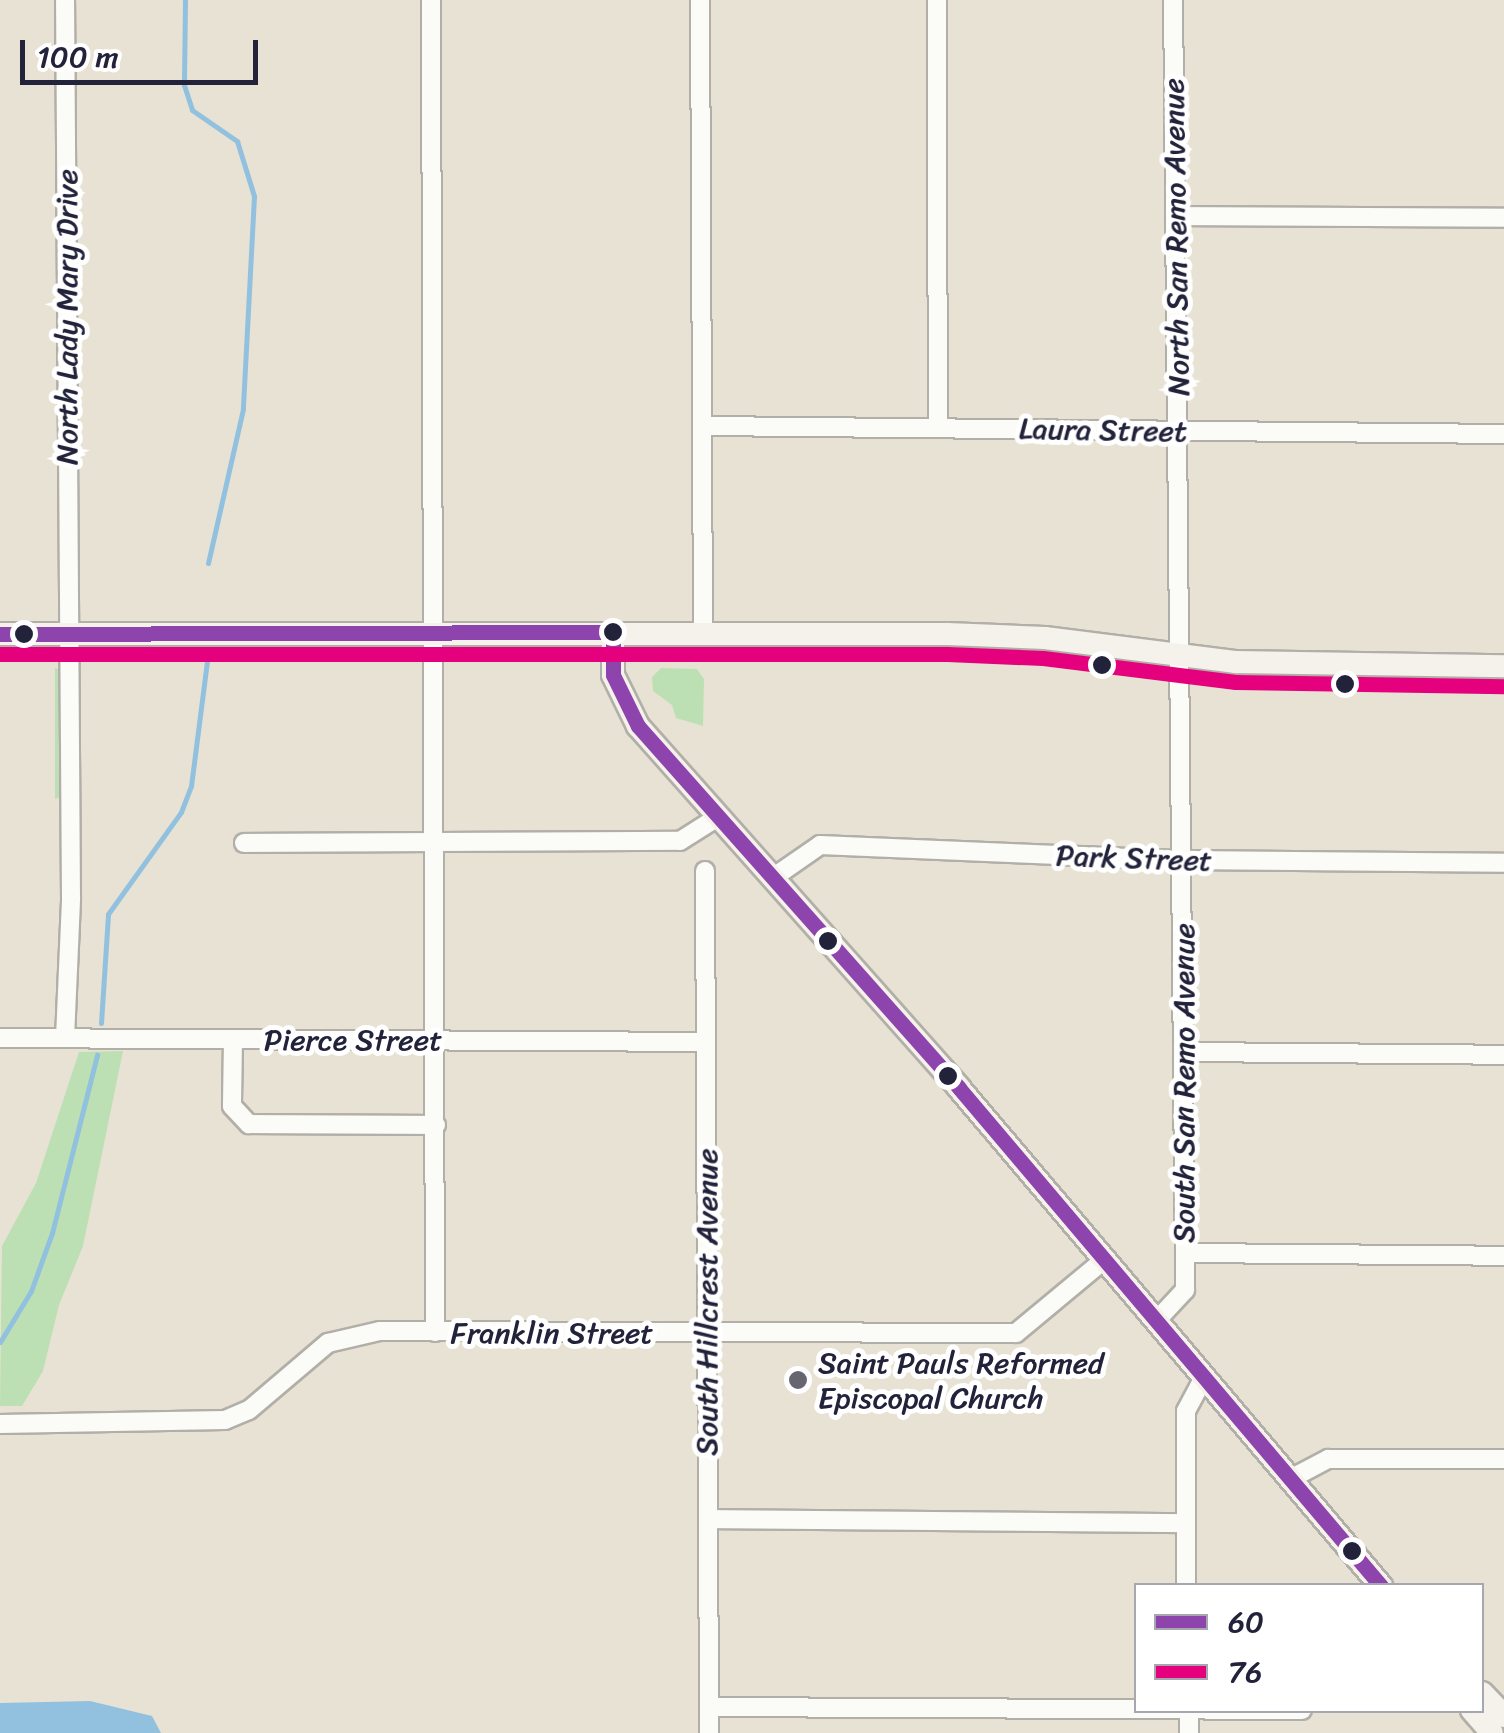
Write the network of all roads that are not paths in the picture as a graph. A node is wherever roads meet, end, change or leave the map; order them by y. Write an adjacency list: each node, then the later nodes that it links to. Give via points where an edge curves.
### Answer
1 (65, 0): 16 (street, North Lady Mary Drive)
2 (431, 0): 13 (street)
3 (700, 0): 8 (street)
4 (937, 0): 9 (street)
5 (1173, 0): 6 (street, North San Remo Avenue)
6 (1174, 216): 7 (street); 10 (street, North San Remo Avenue)
7 (1504, 218)
8 (703, 426): 9 (street, Laura Street); 14 (street)
9 (938, 428): 10 (street, Laura Street)
10 (1179, 432): 11 (street, Laura Street); 17 (street, North San Remo Avenue)
11 (1504, 434)
12 (613, 632): 13 (street); 14 (street); 19 (street, via 620,701)
13 (434, 633): 16 (street); 21 (street)
14 (703, 633): 17 (street, via 1045,638)
15 (0, 634): 16 (street)
16 (68, 634): 27 (street, North Lady Mary Drive)
17 (1180, 654): 18 (street, via 1266,663); 22 (street, South San Remo Avenue)
18 (1504, 666)
19 (718, 817): 21 (street, via 680,842); 25 (street)
20 (244, 842): 21 (street)
21 (434, 842): 29 (street)
22 (1182, 860): 23 (street, Park Street); 25 (street, Park Street, via 820,845); 31 (street, South San Remo Avenue)
23 (1504, 863)
24 (705, 870): 30 (street, South Hillcrest Avenue)
25 (774, 877): 36 (street)
26 (0, 1038): 27 (street, Pierce Street)
27 (74, 1038): 28 (street, Pierce Street)
28 (233, 1040): 29 (street, Pierce Street); 33 (street, via 232,1106 249,1124)
29 (437, 1041): 30 (street, Pierce Street); 33 (street)
30 (706, 1042): 39 (street, South Hillcrest Avenue)
31 (1185, 1052): 32 (street); 34 (street, South San Remo Avenue)
32 (1504, 1056)
33 (436, 1125): 38 (street)
34 (1186, 1254): 35 (street); 37 (street, South San Remo Avenue, via 1185,1290)
35 (1504, 1256)
36 (1105, 1259): 37 (street); 39 (street, Franklin Street, via 1016,1334)
37 (1157, 1320): 40 (street)
38 (435, 1332): 39 (street, Franklin Street); 41 (street, Franklin Street, via 380,1331 328,1343 249,1410 225,1420)
39 (710, 1334): 44 (street, South Hillcrest Avenue)
40 (1204, 1376): 43 (street); 45 (street, via 1186,1411)
41 (0, 1424)
42 (1504, 1459): 43 (street, via 1328,1459)
43 (1292, 1478): 47 (street)
44 (709, 1519): 45 (street); 49 (street, South Hillcrest Avenue)
45 (1185, 1523): 46 (street)
46 (1186, 1583)
47 (1379, 1583)
48 (1484, 1696): 52 (street)
49 (709, 1707): 50 (street); 53 (street, South Hillcrest Avenue)
50 (1134, 1711)
51 (1475, 1713): 54 (street)
52 (1504, 1716)
53 (709, 1733)
54 (1492, 1733)

